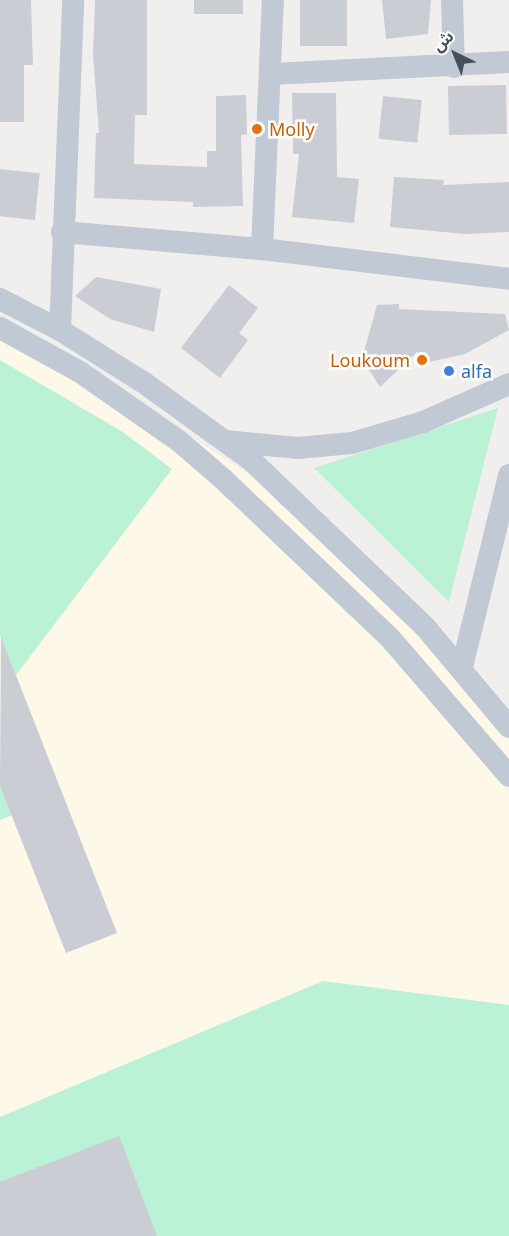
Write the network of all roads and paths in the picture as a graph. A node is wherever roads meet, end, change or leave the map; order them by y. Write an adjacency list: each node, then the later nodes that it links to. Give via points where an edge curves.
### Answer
1 (73, 0): 7 (street)
2 (273, 0): 6 (street)
3 (452, 0): 5 (street)
4 (509, 62): 5 (street)
5 (454, 67): 6 (street)
6 (272, 74): 8 (street)
7 (62, 232): 8 (street); 12 (street)
8 (262, 249): 9 (street)
9 (509, 279)
10 (0, 298): 12 (street)
11 (0, 328): 18 (street, via 80,372 179,441 223,479 390,638)
12 (60, 330): 14 (street, via 143,382)
13 (509, 384): 14 (street, via 423,422 352,443 298,448)
14 (225, 441): 16 (street, via 338,541)
15 (509, 475): 16 (street)
16 (462, 667): 17 (street)
17 (509, 727)
18 (509, 776)

